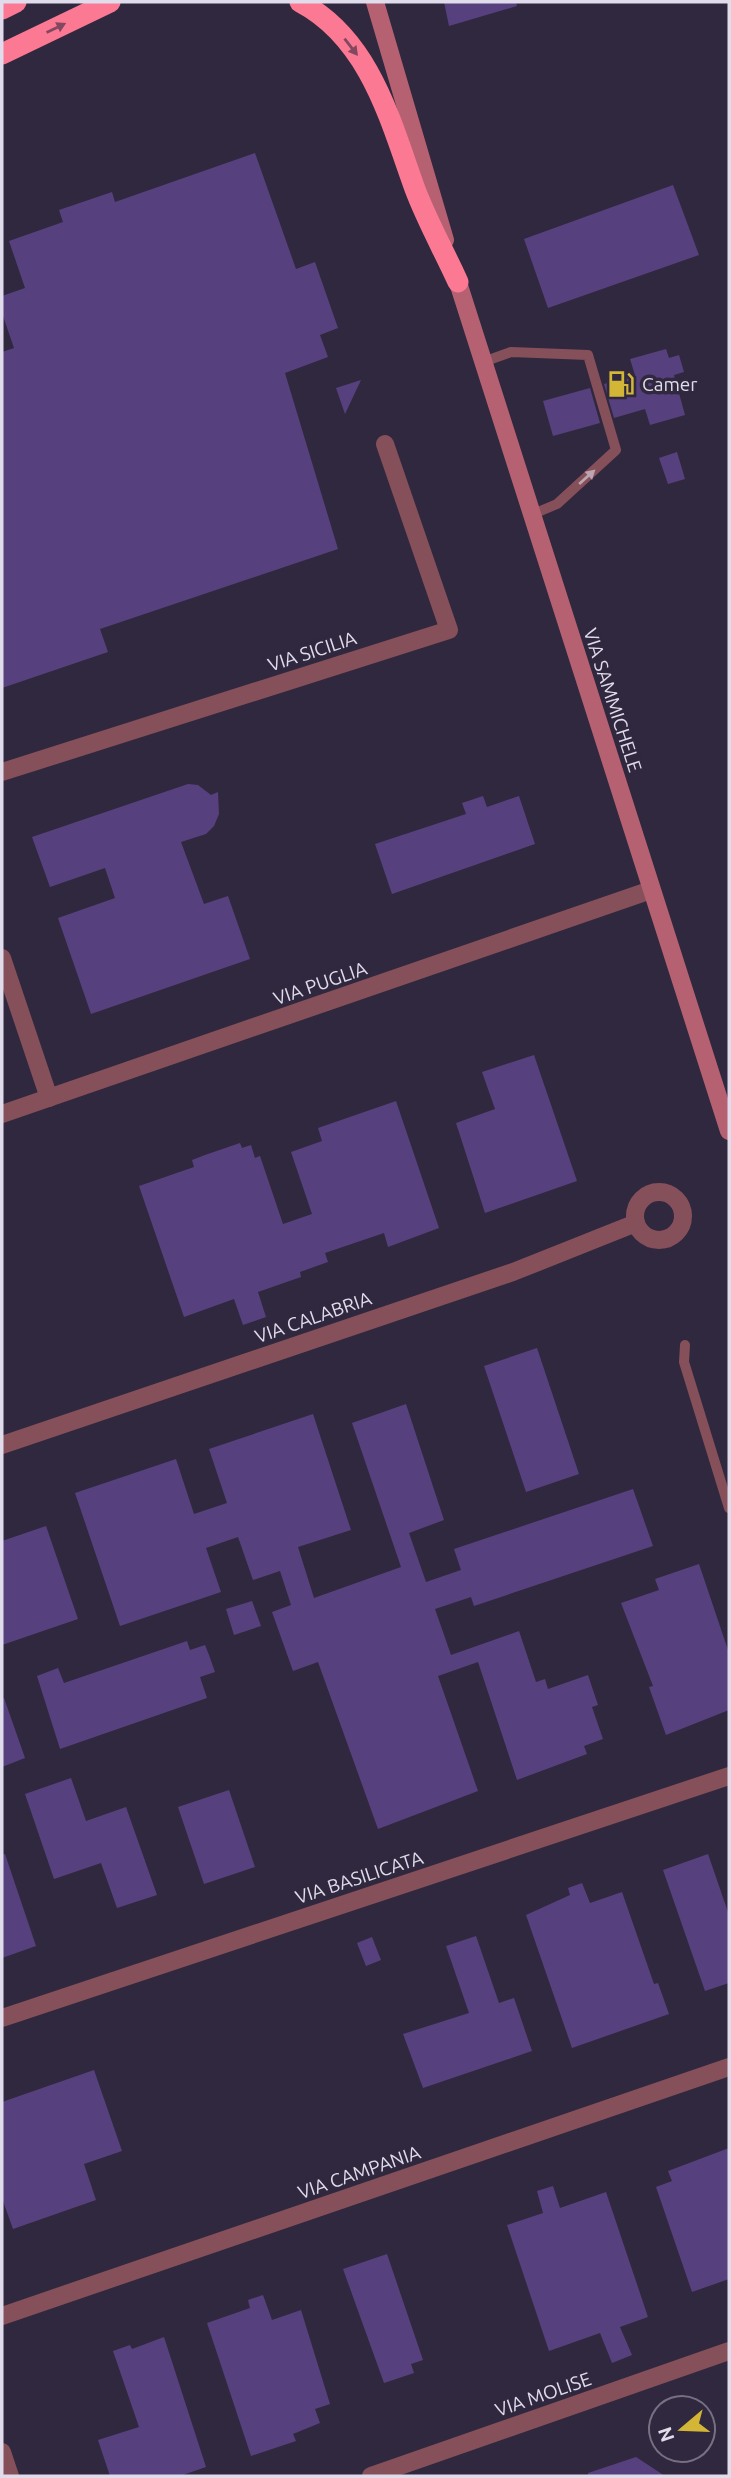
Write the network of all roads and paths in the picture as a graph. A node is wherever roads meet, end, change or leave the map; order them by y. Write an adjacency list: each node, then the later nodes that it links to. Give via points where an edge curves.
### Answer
1 (16, 2): 5 (highway)
2 (110, 2): 6 (highway, one-way to 2)
3 (300, 2): 7 (highway, one-way to 7, via 318,11 351,45 373,80)
4 (375, 2): 7 (main road, VIA SAMMICHELE)
5 (2, 9)
6 (2, 54)
7 (458, 282): 8 (main road, VIA SAMMICHELE)
8 (483, 362): 10 (main road, VIA SAMMICHELE); 10 (lane, one-way to 8, via 556,504 616,450 588,355 511,352)
9 (385, 444): 11 (street, VIA SICILIA, via 449,630)
10 (531, 515): 12 (main road, VIA SAMMICHELE)
11 (2, 772)
12 (651, 890): 14 (street, VIA PUGLIA); 16 (main road, VIA SAMMICHELE)
13 (2, 958): 14 (street)
14 (49, 1098): 15 (street, VIA PUGLIA)
15 (2, 1114)
16 (729, 1131)
17 (636, 1223): 19 (street, VIA CALABRIA, via 513,1272)
18 (685, 1345): 20 (lane, via 684,1362)
19 (2, 1445)
20 (729, 1508)
21 (729, 1776): 22 (street, VIA BASILICATA)
22 (2, 2018)
23 (729, 2067): 24 (street, VIA CAMPANIA)
24 (2, 2316)
25 (729, 2351): 28 (street, VIA MOLISE)
26 (2, 2452): 27 (street)
27 (10, 2476)
28 (371, 2476)

